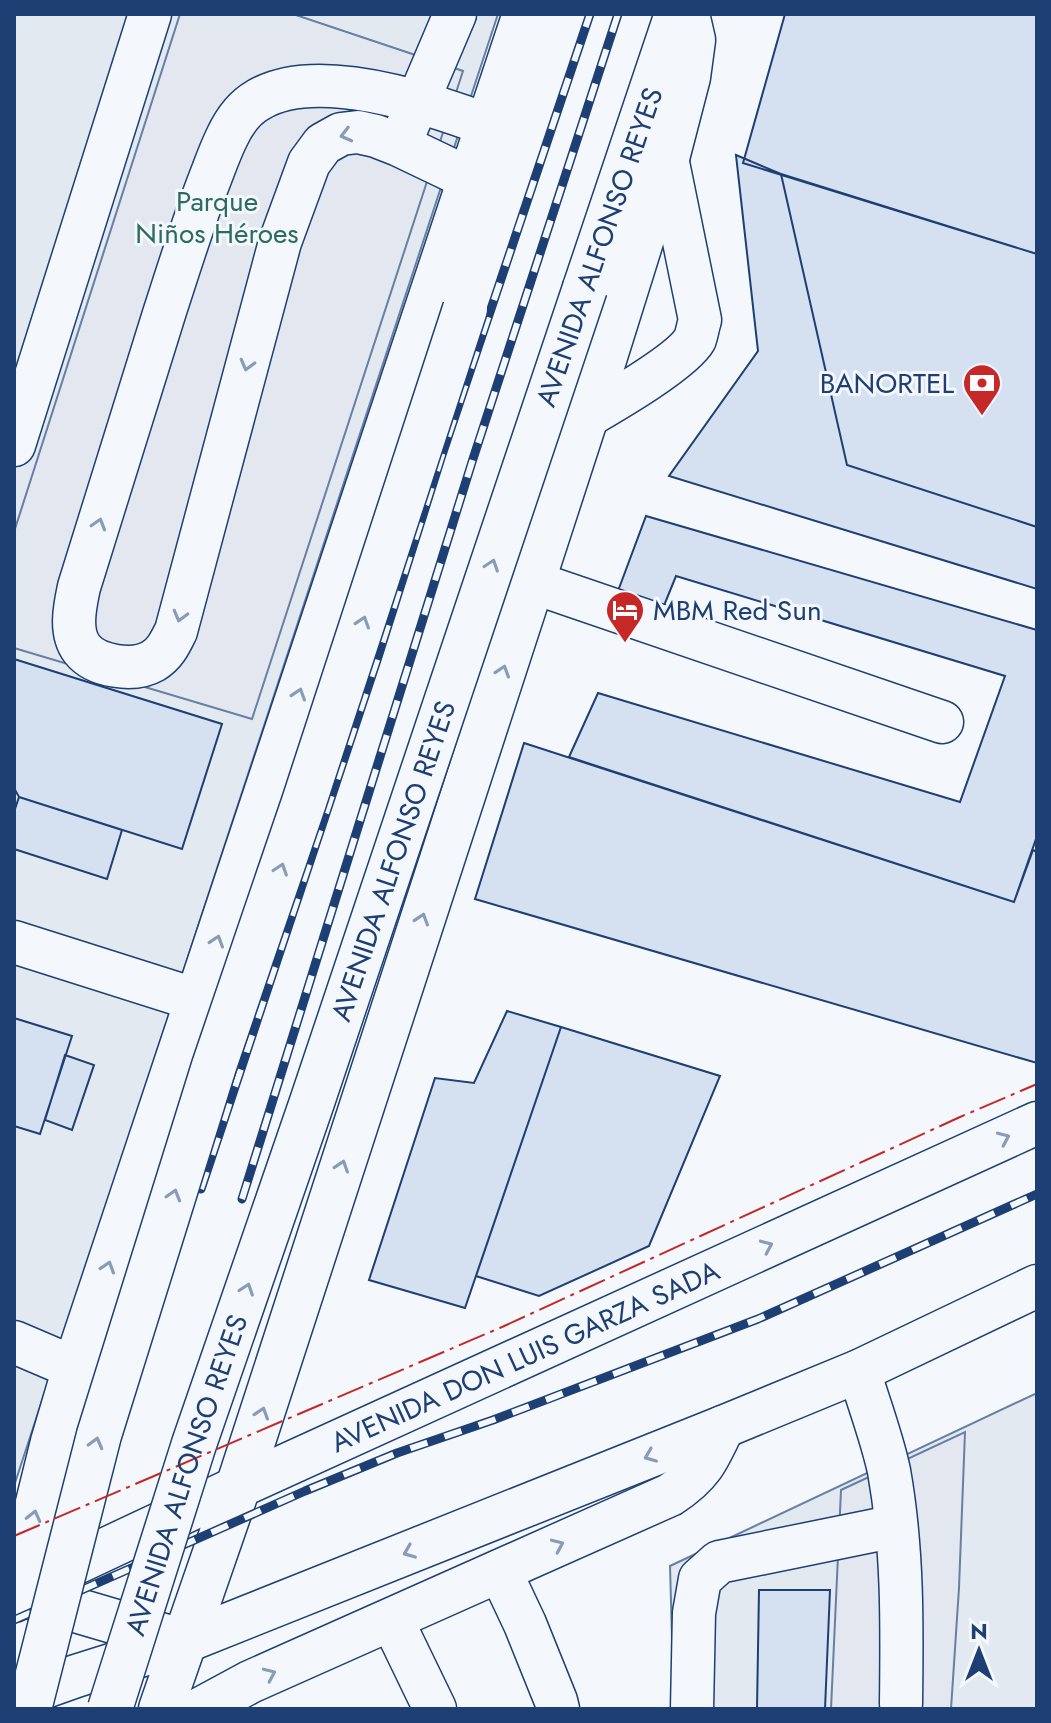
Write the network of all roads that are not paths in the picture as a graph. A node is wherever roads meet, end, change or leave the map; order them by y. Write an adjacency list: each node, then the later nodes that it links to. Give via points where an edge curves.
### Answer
1 (150, 14): 13 (street)
2 (455, 14): 7 (street)
3 (525, 14): 8 (highway)
4 (564, 14): 32 (highway, one-way to 4, bridge, via 99,1435 214,1066)
5 (677, 14): 33 (highway, AVENIDA ALFONSO REYES, one-way to 5, bridge, via 194,1444)
6 (687, 14): 10 (highway, via 693,40 688,77)
7 (418, 102): 8 (street); 9 (street); 9 (street, one-way to 7, via 358,132 341,134 323,144 309,163 280,242 176,631 151,662 134,667 95,660 81,648 76,634 79,587 193,223 240,114 258,99 316,85)
8 (487, 125): 11 (highway)
9 (399, 145): 11 (street)
10 (667, 158): 12 (highway); 12 (street, via 700,320 696,337 684,353)
11 (470, 179): 17 (highway, one-way to 11)
12 (586, 417): 14 (highway)
13 (14, 445)
14 (532, 582): 15 (street); 24 (highway, one-way to 14)
15 (942, 722)
16 (14, 942): 17 (street)
17 (197, 1000): 21 (highway, one-way to 17)
18 (1037, 1123): 24 (street, AVENIDA DON LUIS GARZA SADA, one-way to 18)
19 (1037, 1286): 22 (street)
20 (14, 1342): 21 (street)
21 (75, 1368): 27 (highway, one-way to 21)
22 (859, 1371): 23 (street); 25 (street, via 888,1469)
23 (723, 1427): 26 (street, one-way to 23, via 688,1484 703,1468); 29 (street, one-way to 29)
24 (238, 1487): 27 (street, AVENIDA DON LUIS GARZA SADA); 29 (highway)
25 (896, 1526): 31 (street, via 903,1608); 38 (street, via 719,1562 700,1579)
26 (500, 1571): 28 (street); 37 (street)
27 (15, 1595): 29 (highway)
28 (392, 1620): 35 (street, one-way to 28); 36 (street)
29 (184, 1642): 30 (street); 34 (highway)
30 (14, 1698)
31 (901, 1704)
32 (29, 1709)
33 (110, 1709)
34 (161, 1709)
35 (200, 1709)
36 (435, 1709)
37 (558, 1709)
38 (692, 1709)

